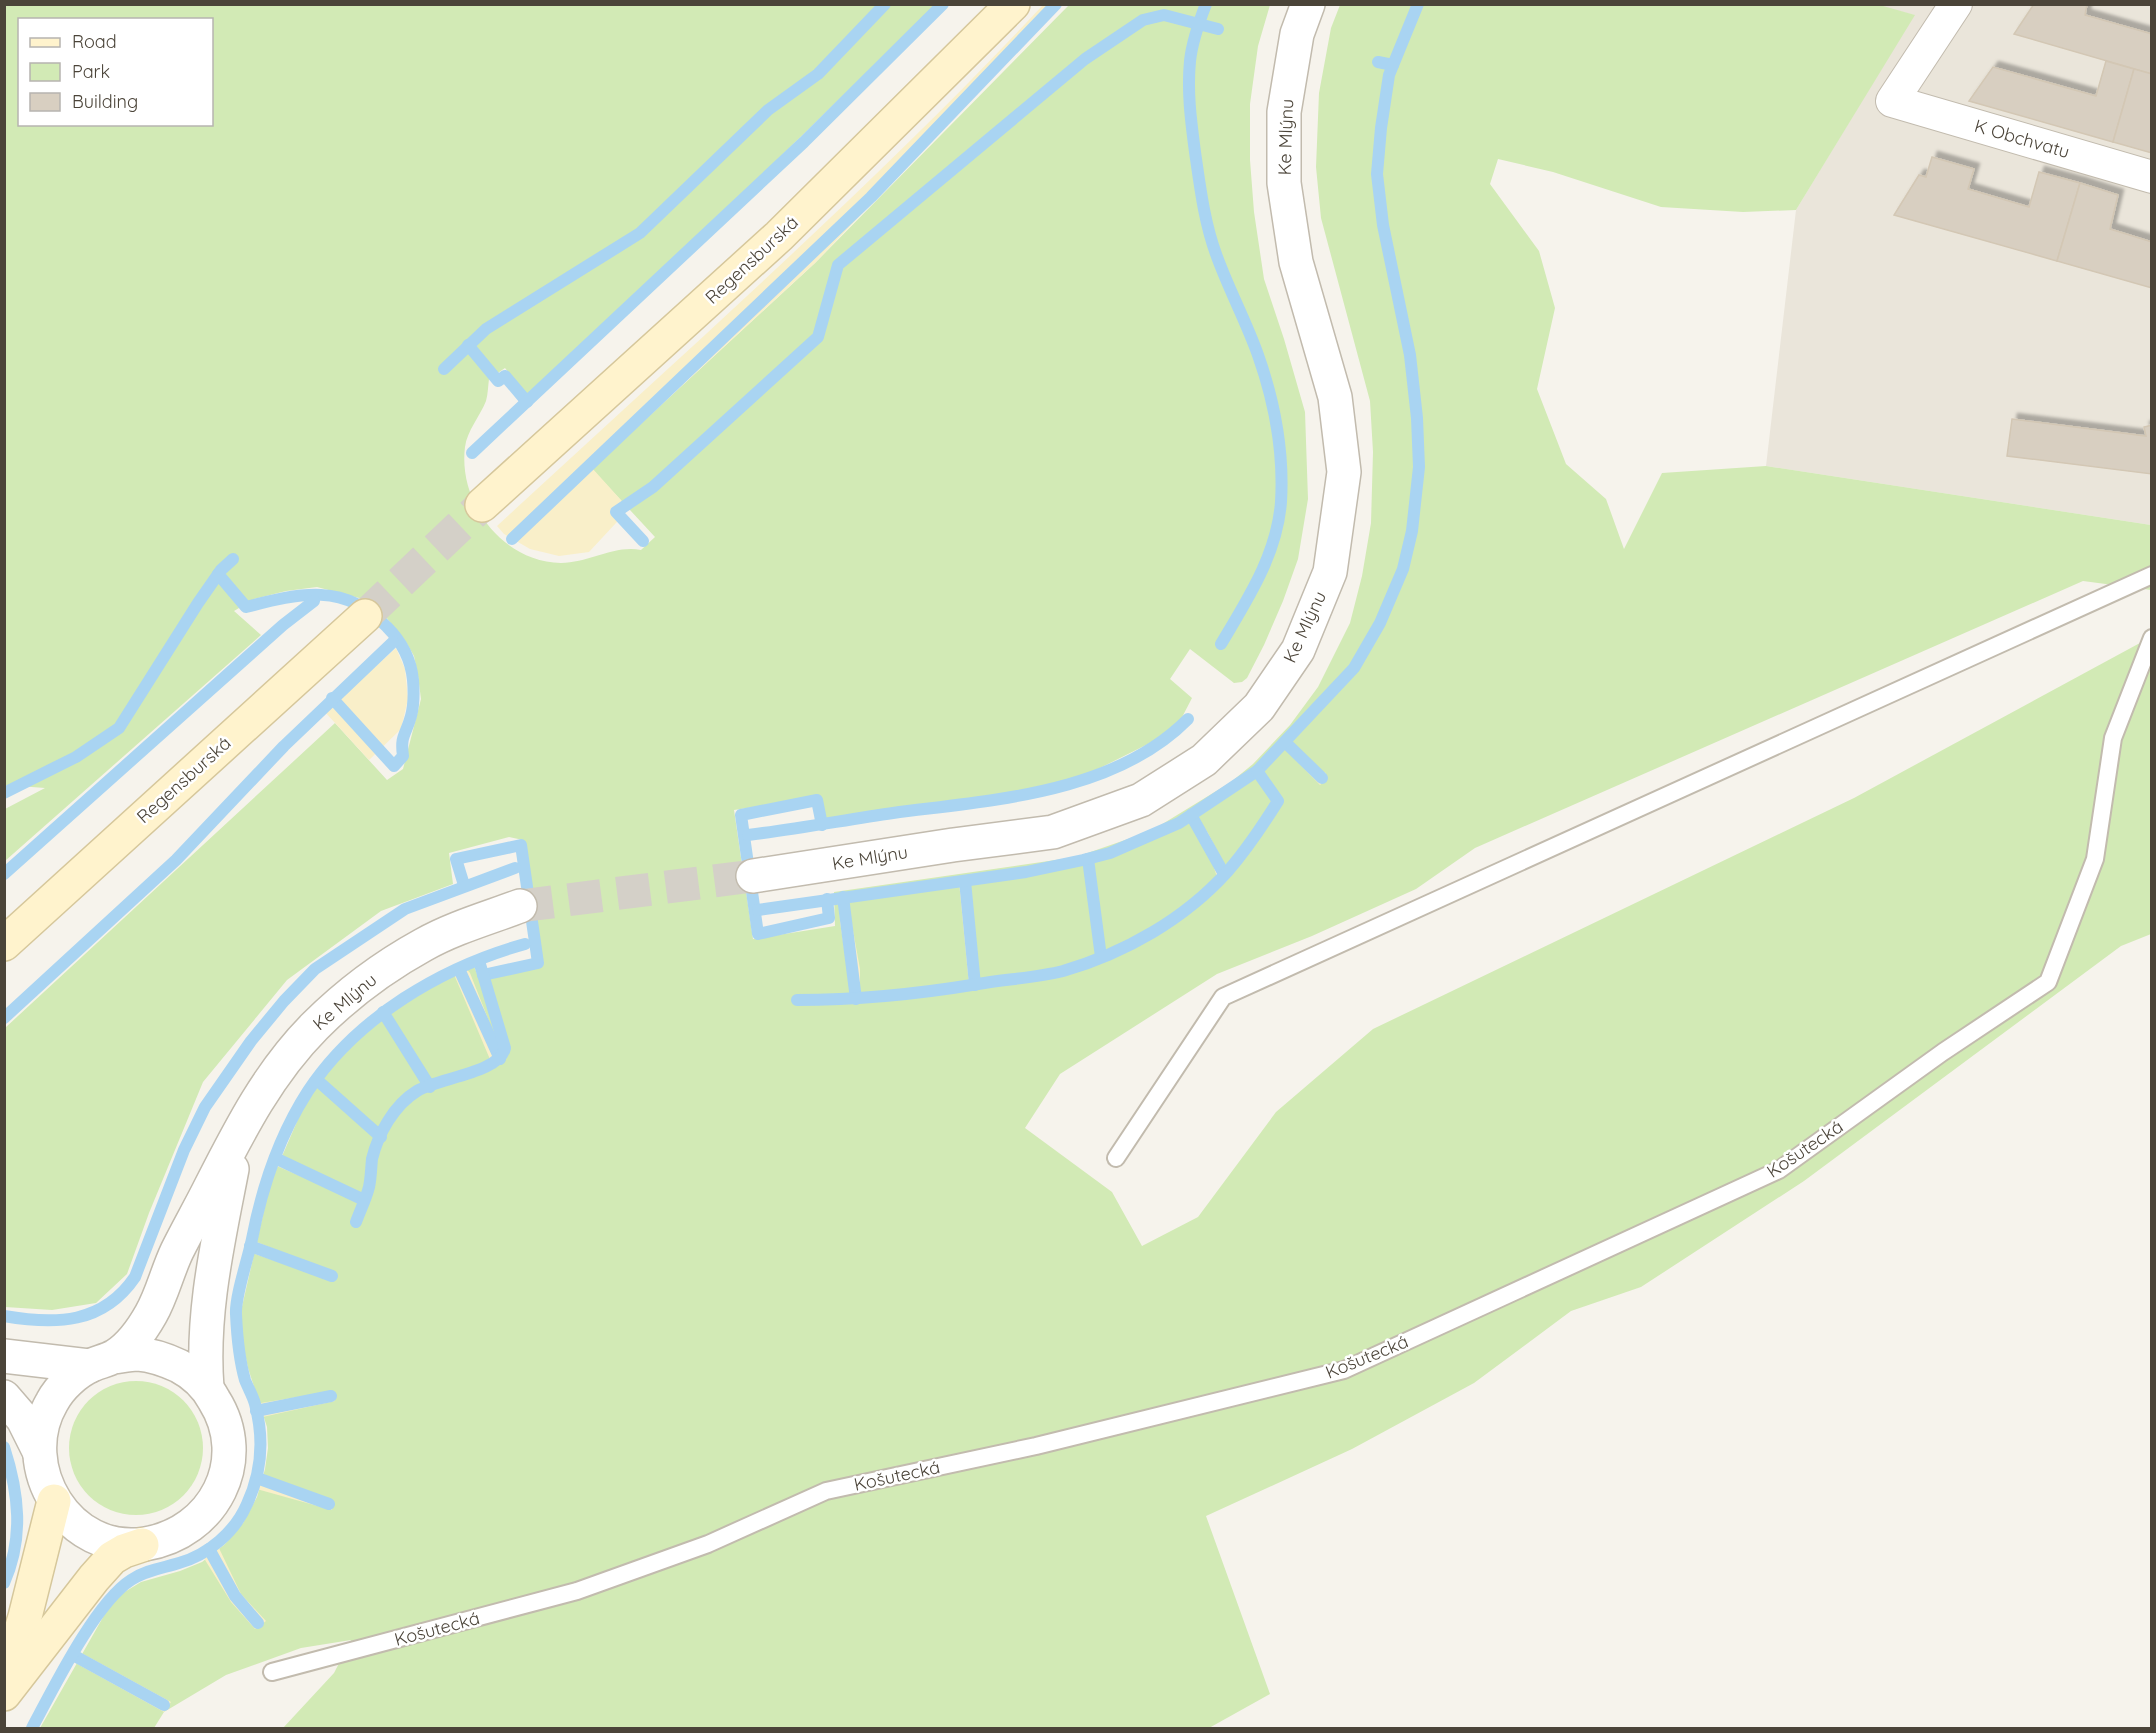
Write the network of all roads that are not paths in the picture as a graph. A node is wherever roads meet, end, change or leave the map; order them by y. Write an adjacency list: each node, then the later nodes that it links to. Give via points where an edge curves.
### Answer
1 (1013, 4): 5 (main road, Regensburská, via 779,236)
2 (1308, 4): 9 (street, Ke Mlýnu, via 1298,34 1284,112 1284,183 1296,262 1335,397 1344,472 1330,572 1298,650 1259,707 1204,760 1141,800 1053,832)
3 (1956, 4): 4 (street, K Obchvatu, via 1892,101)
4 (2151, 177)
5 (482, 505)
6 (2151, 575): 13 (lane, via 1223,997)
7 (365, 616): 11 (main road, Regensburská)
8 (2151, 638): 21 (lane, Košutecká, via 2113,738 2095,859 2048,982 1779,1170 1344,1370 1036,1446 826,1491 708,1544 577,1591)
9 (753, 876)
10 (520, 906): 12 (street, Ke Mlýnu, via 425,944 358,986 313,1028 276,1071)
11 (4, 944)
12 (240, 1129): 15 (street, Ke Mlýnu, via 175,1254 153,1311 126,1348); 16 (street, Ke Mlýnu, via 209,1296)
13 (1116, 1158)
14 (4, 1356): 15 (street, via 47,1363)
15 (101, 1361): 16 (street, Ke Mlýnu, via 139,1354 165,1359 188,1371); 18 (street, Ke Mlýnu, via 68,1381 52,1402 42,1425)
16 (207, 1388): 20 (street, Ke Mlýnu, via 221,1410 229,1435 229,1461 222,1486 209,1509 190,1526 168,1539)
17 (4, 1397): 18 (street, via 23,1419)
18 (39, 1451): 19 (street, Ke Mlýnu, via 43,1477)
19 (54, 1501): 20 (street, Ke Mlýnu, via 70,1520 92,1535 116,1543); 22 (main road)
20 (142, 1545): 23 (main road, via 112,1558)
21 (272, 1672)
22 (4, 1683)
23 (4, 1694)

